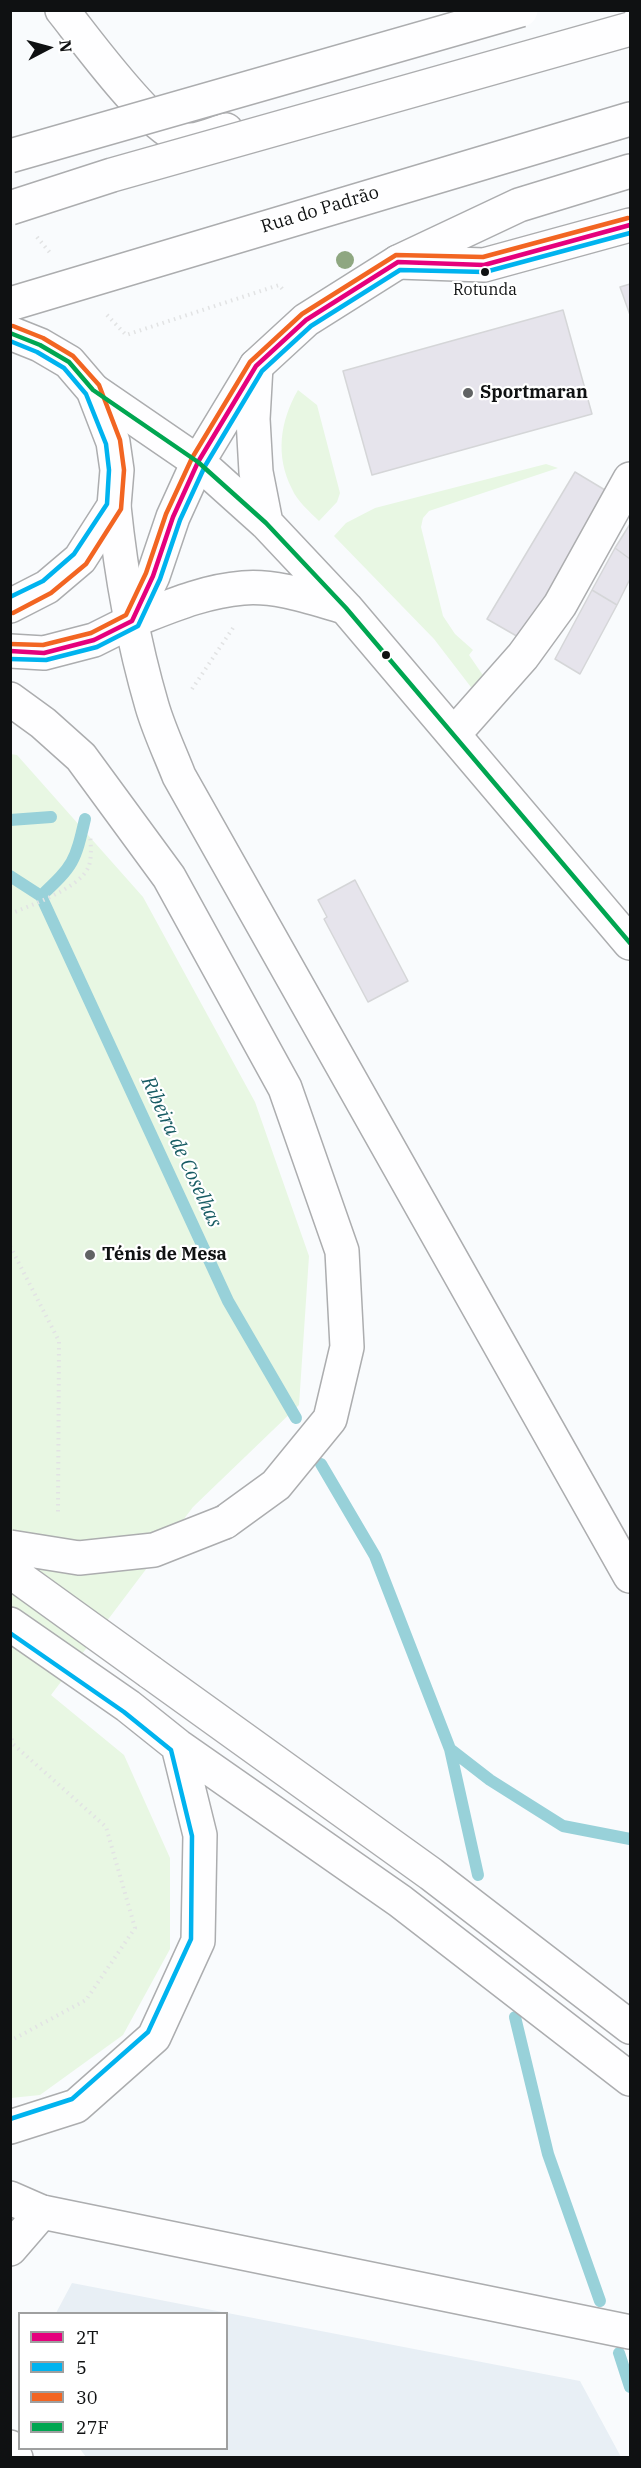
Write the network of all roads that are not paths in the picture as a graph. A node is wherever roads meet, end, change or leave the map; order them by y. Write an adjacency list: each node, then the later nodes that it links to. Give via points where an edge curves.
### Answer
1 (62, 10): 3 (main road, via 118,82 171,135 190,140)
2 (521, 10): 6 (main road, bridge)
3 (630, 18)
4 (630, 29): 8 (main road, bridge, via 123,172)
5 (630, 118): 11 (main road, Rua do Padrão)
6 (10, 156)
7 (630, 171): 10 (main road, via 519,205)
8 (10, 208)
9 (630, 225): 10 (main road, via 484,265)
10 (398, 262): 13 (main road, via 306,320)
11 (10, 304)
12 (10, 333): 14 (main road, via 69,362)
13 (256, 366): 15 (main road); 18 (main road, via 256,472)
14 (93, 390): 15 (main road); 17 (main road, via 113,442 117,470)
15 (198, 462): 18 (main road); 21 (main road)
16 (630, 479): 26 (main road, via 560,604 523,656)
17 (114, 506): 19 (main road, via 80,559 47,587); 21 (main road, via 120,566)
18 (266, 523): 20 (main road)
19 (10, 606)
20 (346, 608): 21 (main road, via 295,592 244,588 190,598); 26 (main road)
21 (132, 621): 22 (main road, via 94,640 44,653); 30 (main road, via 152,708 179,776)
22 (10, 651)
23 (10, 699): 25 (main road)
24 (10, 720): 25 (main road)
25 (43, 723): 28 (main road, bridge, via 81,757 169,877 285,1088 342,1251 347,1347 330,1419 276,1485 225,1522 154,1550 79,1558)
26 (454, 734): 27 (main road)
27 (630, 942)
28 (10, 1547)
29 (10, 1571): 33 (main road, bridge, via 431,1874)
30 (630, 1575)
31 (10, 1624): 32 (main road)
32 (178, 1746): 34 (main road, via 400,1901); 35 (main road, via 200,1835 198,1941 154,2037 76,2106)
33 (630, 2027)
34 (630, 2079)
35 (10, 2127)
36 (10, 2198): 37 (main road)
37 (42, 2212): 38 (main road); 39 (main road)
38 (10, 2249)
39 (630, 2332)
40 (10, 2447): 41 (main road)
41 (16, 2457)

